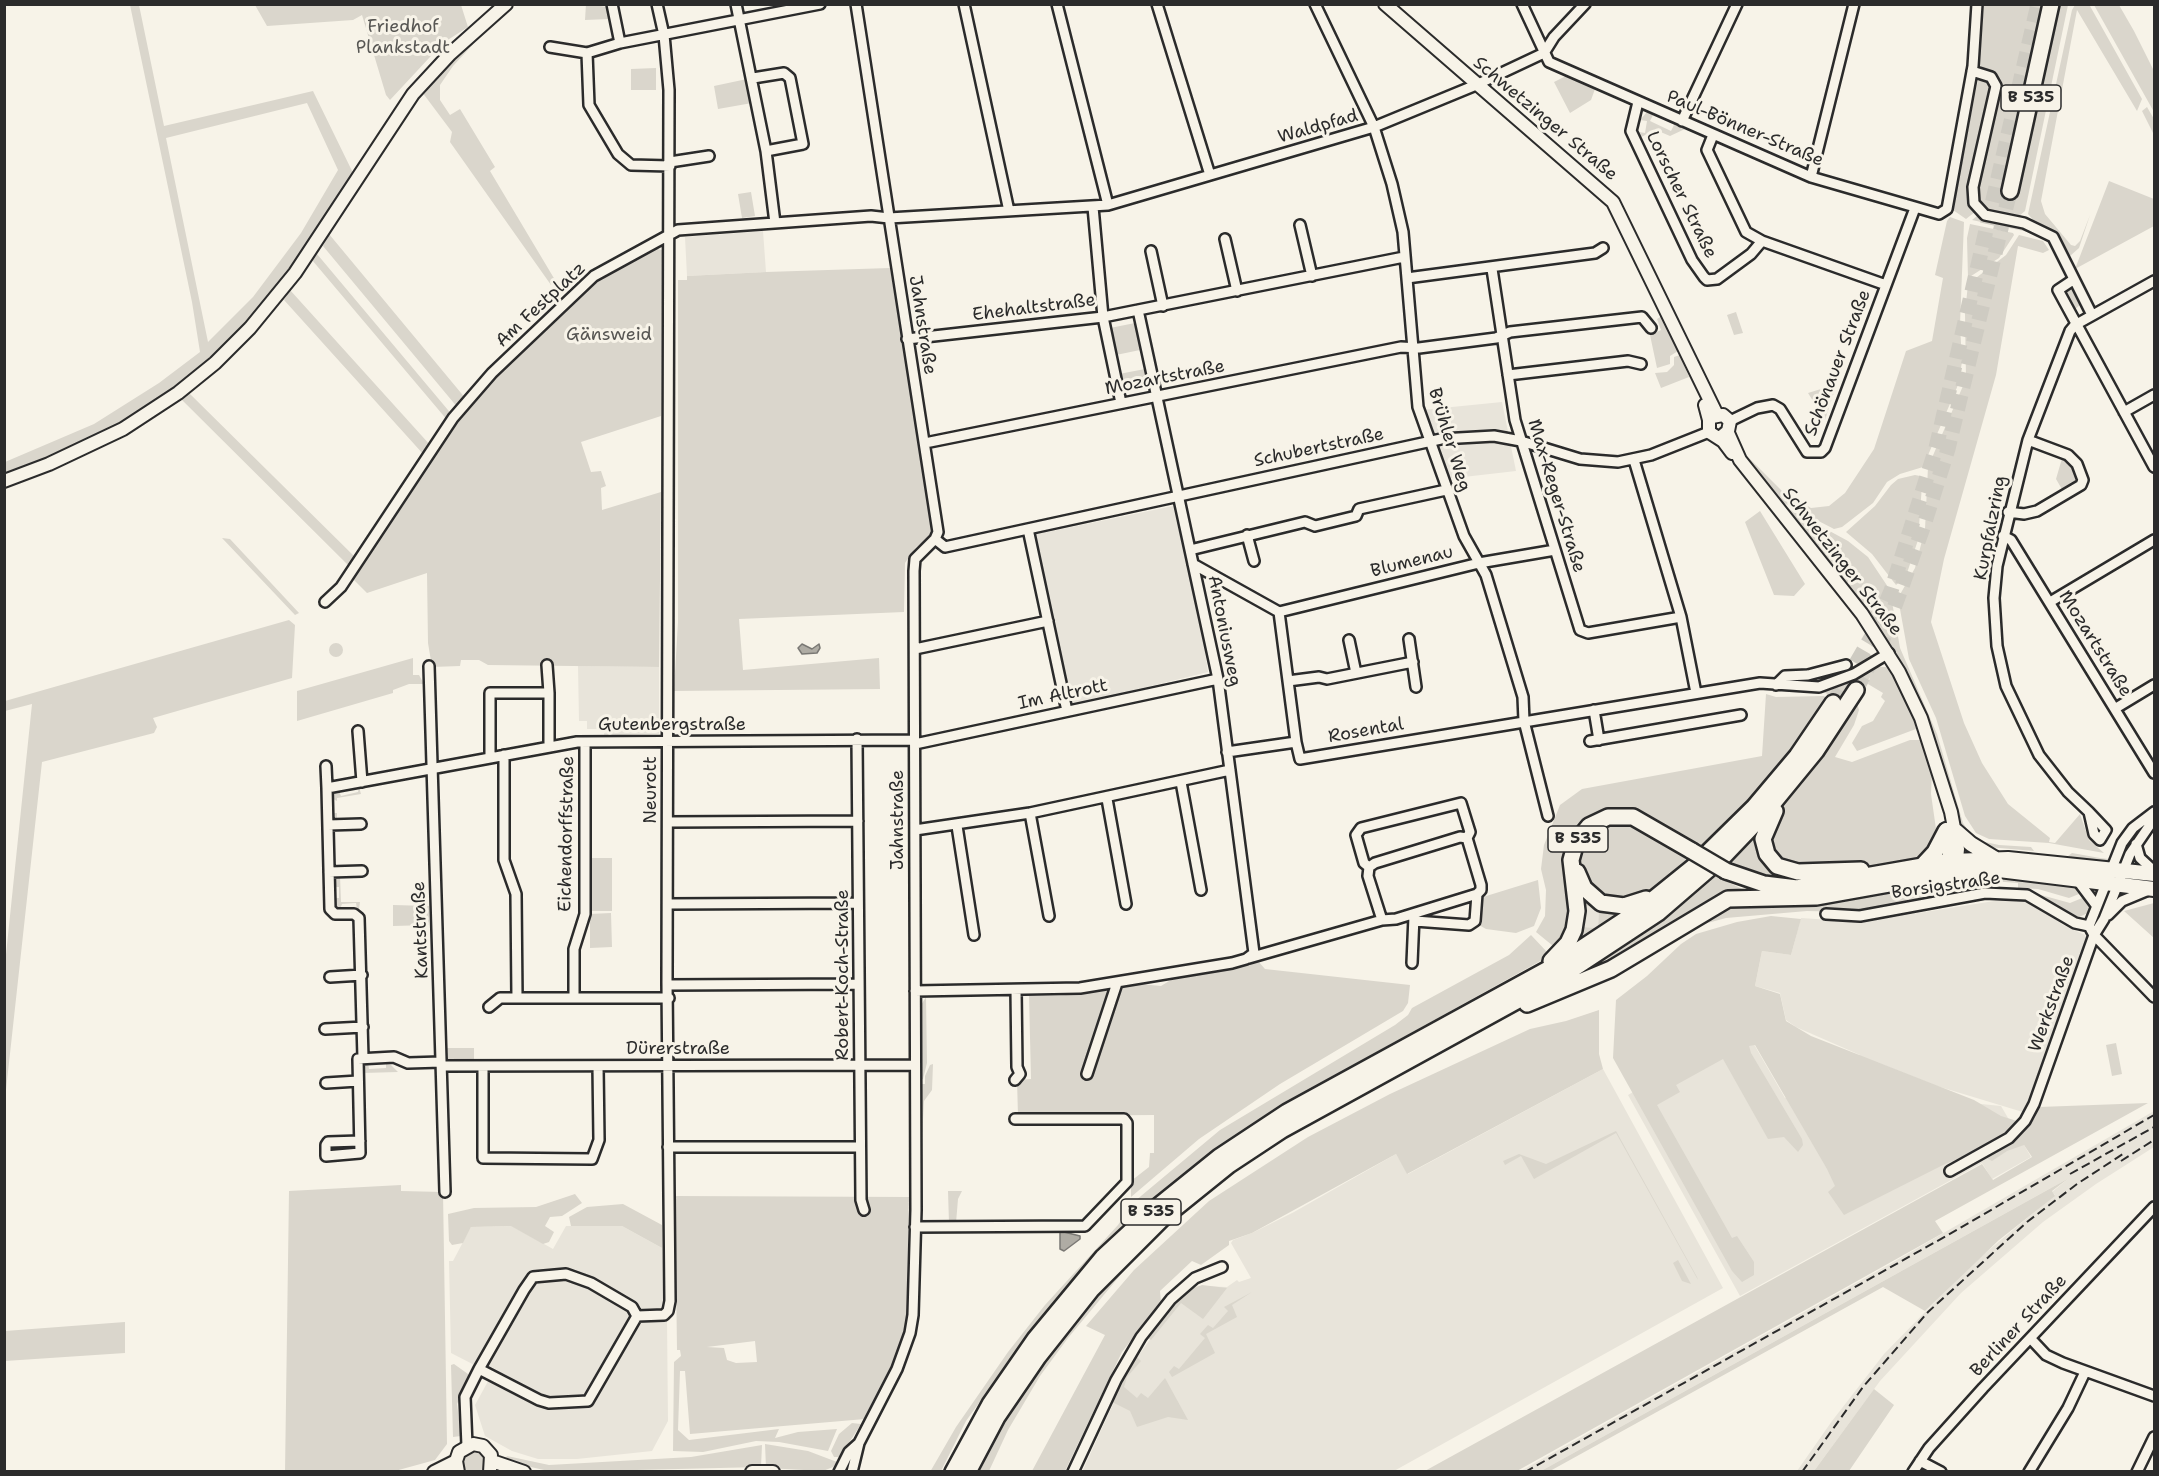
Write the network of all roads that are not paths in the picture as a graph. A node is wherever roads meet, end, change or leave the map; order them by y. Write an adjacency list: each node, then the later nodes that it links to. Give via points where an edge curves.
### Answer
1 (506, 4): 79 (street, via 450,54 413,94 295,273 215,363 123,429)
2 (612, 4): 20 (street)
3 (657, 4): 19 (street, Neurott)
4 (736, 4): 18 (street)
5 (820, 4): 18 (street)
6 (856, 4): 41 (street, Jahnstraße)
7 (964, 4): 40 (street)
8 (1057, 4): 37 (street)
9 (1157, 4): 34 (street)
10 (1315, 4): 29 (street, Brühler Weg)
11 (1385, 4): 26 (street, Schwetzinger Straße)
12 (1521, 4): 22 (street)
13 (1585, 4): 22 (street)
14 (1737, 4): 28 (street)
15 (1854, 4): 35 (street)
16 (1977, 4): 24 (street)
17 (2051, 4): 36 (highway, B 535)
18 (741, 20): 19 (street); 25 (street)
19 (664, 35): 20 (street); 33 (street, Neurott)
20 (620, 43): 23 (street)
21 (550, 47): 23 (street)
22 (1544, 53): 26 (street, Waldpfad); 27 (street, Paul-Bönner-Straße, via 1549,62)
23 (587, 54): 33 (street, via 589,105 618,154 631,165)
24 (1972, 71): 39 (street, Paul-Bönner-Straße, via 1947,209 1943,213); 53 (street, via 1991,76 1996,86 1973,187 1974,203 1985,215 2024,223 2053,237)
25 (753, 78): 31 (street); 31 (street, via 784,73 790,78 803,144)
26 (1476, 85): 29 (street, Waldpfad); 72 (street, Schwetzinger Straße, via 1613,202)
27 (1638, 102): 28 (street, Paul-Bönner-Straße); 46 (street, Lorscher Straße, via 1631,131 1692,260 1704,277 1717,279)
28 (1682, 121): 30 (street, Paul-Bönner-Straße)
29 (1374, 127): 34 (street, Waldpfad); 49 (street, Brühler Weg, via 1398,205)
30 (1713, 135): 35 (street, Paul-Bönner-Straße); 46 (street, via 1707,150 1740,222 1746,232)
31 (766, 151): 42 (street)
32 (709, 156): 33 (street)
33 (670, 164): 44 (street, Neurott)
34 (1210, 175): 37 (street, Waldpfad)
35 (1811, 177): 39 (street, Paul-Bönner-Straße)
36 (2010, 191)
37 (1108, 205): 38 (street, Waldpfad)
38 (1093, 207): 40 (street, Waldpfad); 60 (street)
39 (1915, 208): 55 (street, Schönauer Straße)
40 (1009, 210): 41 (street, Waldpfad)
41 (889, 218): 42 (street, Am Festplatz); 64 (street, Jahnstraße)
42 (776, 223): 44 (street, Am Festplatz, via 678,230)
43 (1300, 225): 51 (street)
44 (668, 236): 93 (street, Am Festplatz, via 594,276 492,373 453,418 341,587); 124 (street, Neurott)
45 (1225, 239): 56 (street)
46 (1762, 241): 55 (street)
47 (1603, 248): 50 (street, via 1595,254)
48 (1151, 251): 57 (street)
49 (1404, 257): 51 (street, Ehehaltstraße); 52 (street, Brühler Weg)
50 (1492, 268): 52 (street); 63 (street, Max-Reger-Straße)
51 (1312, 276): 56 (street, Ehehaltstraße)
52 (1407, 278): 65 (street, Brühler Weg)
53 (2073, 280): 59 (street); 61 (street, via 2058,290)
54 (2154, 281): 59 (street)
55 (1886, 285): 72 (street, Schönauer Straße, via 1821,452 1807,452 1780,409 1773,405 1756,408)
56 (1237, 291): 57 (street, Ehehaltstraße)
57 (1163, 306): 58 (street, Ehehaltstraße)
58 (1138, 310): 60 (street, Ehehaltstraße); 69 (street, Antoniusweg)
59 (2092, 315): 61 (street)
60 (1103, 317): 64 (street, Ehehaltstraße); 70 (street)
61 (2075, 325): 71 (street); 73 (street, Kurpfalzring, via 2064,341)
62 (1651, 328): 63 (street, Mozartstraße, via 1642,317)
63 (1503, 335): 65 (street, Mozartstraße); 67 (street, Max-Reger-Straße)
64 (908, 339): 76 (street, Jahnstraße)
65 (1411, 348): 69 (street, Mozartstraße); 74 (street, Brühler Weg, via 1418,407)
66 (1641, 364): 67 (street, via 1628,361)
67 (1508, 375): 75 (street, Max-Reger-Straße)
68 (2154, 395): 71 (street)
69 (1158, 396): 70 (street, Mozartstraße); 81 (street, Antoniusweg)
70 (1121, 403): 76 (street, Mozartstraße)
71 (2124, 412): 78 (street)
72 (1718, 426): 77 (street, Schubertstraße); 101 (street, Schwetzinger Straße)
73 (2028, 440): 82 (street, Kurpfalzring); 82 (street, via 2068,455 2083,480 2081,485 2037,511)
74 (1428, 441): 75 (street, Schubertstraße, via 1478,436); 80 (street, Brühler Weg); 81 (street, Schubertstraße)
75 (1521, 441): 77 (street, Schubertstraße, via 1580,459); 89 (street, Max-Reger-Straße)
76 (925, 443): 86 (street, Jahnstraße, via 937,524)
77 (1634, 460): 96 (street)
78 (2154, 467)
79 (4, 481)
80 (1446, 490): 84 (street, via 1359,509 1356,516 1315,526 1305,522); 91 (street, Brühler Weg)
81 (1178, 495): 83 (street, Schubertstraße); 88 (street, Antoniusweg)
82 (2008, 512): 85 (street, Kurpfalzring)
83 (1028, 530): 86 (street, Schubertstraße, via 945,547); 97 (street)
84 (1247, 535): 88 (street); 90 (street)
85 (2003, 536): 94 (street, Mozartstraße, via 2012,540); 140 (street, Kurpfalzring, via 1994,598 1997,646 2006,686 2039,755)
86 (935, 539): 100 (street, Jahnstraße, via 915,559)
87 (2154, 540): 94 (street)
88 (1190, 550): 92 (street, Antoniusweg)
89 (1555, 550): 91 (street, Blumenau); 96 (street, Max-Reger-Straße, via 1583,633)
90 (1254, 561)
91 (1479, 563): 95 (street, Blumenau); 120 (street, Brühler Weg, via 1523,697)
92 (1193, 564): 95 (street); 107 (street, Antoniusweg)
93 (325, 602)
94 (2050, 602): 116 (street, Mozartstraße)
95 (1279, 612): 108 (street)
96 (1681, 617): 114 (street)
97 (1048, 621): 100 (street); 118 (street)
98 (1409, 639): 102 (street)
99 (1349, 640): 106 (street)
100 (915, 649): 125 (street, Jahnstraße)
101 (1889, 653): 109 (street, via 1826,686); 151 (street, Schwetzinger Straße, via 1921,718)
102 (1413, 662): 106 (street); 111 (street)
103 (1846, 664): 109 (street, via 1808,675 1785,676)
104 (547, 665): 113 (street)
105 (429, 666): 132 (street, Kantstraße)
106 (1356, 673): 108 (street)
107 (1218, 679): 118 (street, Im Altrott); 128 (street, Antoniusweg)
108 (1288, 681): 126 (street)
109 (1776, 684): 114 (street, via 1760,682)
110 (2154, 686): 116 (street)
111 (1416, 687)
112 (1856, 690): 138 (highway, B 535, via 1816,752)
113 (549, 693): 127 (street); 130 (street, via 490,693)
114 (1696, 693): 117 (street)
115 (1833, 703): 170 (highway, B 535, via 1797,756 1754,807)
116 (2116, 708): 134 (street, Mozartstraße)
117 (1594, 710): 119 (street, via 1594,740); 120 (street)
118 (1067, 711): 125 (street, Im Altrott)
119 (1741, 715)
120 (1524, 721): 126 (street, Rosental, via 1300,759); 143 (street, Brühler Weg)
121 (358, 731): 135 (street)
122 (857, 739): 124 (street, Gutenbergstraße); 125 (street, Gutenbergstraße); 145 (street, Robert-Koch-Straße)
123 (585, 742): 124 (street, Gutenbergstraße); 127 (street, Gutenbergstraße); 195 (street, Eichendorffstraße, via 585,914 574,949)
124 (668, 742): 146 (street, Neurott)
125 (915, 742): 150 (street, Jahnstraße)
126 (1296, 742): 128 (street)
127 (549, 747): 129 (street, Gutenbergstraße)
128 (1227, 752): 133 (street, Antoniusweg)
129 (504, 755): 130 (street, Gutenbergstraße); 194 (street, via 504,860 516,894)
130 (490, 758): 132 (street, Gutenbergstraße)
131 (326, 766): 137 (street)
132 (431, 767): 135 (street, Gutenbergstraße); 203 (street, Kantstraße)
133 (1230, 770): 136 (street); 184 (street, Antoniusweg, via 1254,953)
134 (2154, 772)
135 (362, 782): 137 (street, Gutenbergstraße)
136 (1181, 782): 139 (street); 168 (street)
137 (327, 788): 147 (street)
138 (1781, 795): 159 (highway, B 535, via 1763,839 1767,854 1778,866 1803,873); 199 (highway, B 535, via 1724,856 1658,913 1589,960)
139 (1107, 799): 142 (street); 174 (street)
140 (2089, 812)
141 (2154, 812): 160 (street, via 2133,828 2122,843)
142 (1030, 813): 149 (street); 177 (street)
143 (1548, 816)
144 (2154, 819): 153 (street)
145 (858, 821): 146 (street); 172 (street, Robert-Koch-Straße)
146 (668, 822): 173 (street, Neurott)
147 (328, 825): 148 (street); 161 (street)
148 (361, 825)
149 (957, 826): 150 (street); 182 (street)
150 (915, 830): 193 (street, Jahnstraße)
151 (1951, 831): 155 (main road); 156 (street, Schwetzinger Straße); 157 (highway)
152 (1467, 838): 158 (street); 158 (street, via 1470,832 1461,803 1361,828 1356,835 1364,863); 169 (street, via 1481,885)
153 (2136, 844): 160 (street); 164 (street, via 2140,858)
154 (1690, 852): 163 (highway, B 535, bridge); 170 (highway, B 535, via 1629,822 1604,823 1586,836 1578,853 1577,870 1584,888 1595,900 1624,906); 190 (highway, B 535, via 1633,817 1614,816 1588,826 1576,842 1571,860 1577,911 1571,937 1561,952)
155 (1994, 858): 156 (main road); 160 (main road)
156 (1955, 864): 157 (highway, B 535); 165 (main road); 171 (highway, B 535, via 1816,897)
157 (1923, 865): 159 (highway, B 535)
158 (1369, 867): 180 (street, via 1368,876)
159 (1885, 871): 163 (highway, B 535, via 1797,888)
160 (2116, 871): 164 (main road); 166 (street)
161 (329, 872): 162 (street); 186 (street, via 330,909 334,914 354,914 359,918)
162 (362, 872)
163 (1724, 873): 171 (highway, B 535, via 1744,887)
164 (2154, 873)
165 (2078, 881): 166 (main road); 175 (street)
166 (2111, 885): 167 (main road); 175 (street); 179 (street, Werkstraße)
167 (2153, 889): 179 (street, via 2127,897)
168 (1201, 890)
169 (1477, 894): 178 (street); 178 (street, via 1475,921 1469,925)
170 (1660, 894): 190 (highway, B 535, via 1583,949)
171 (1773, 897): 199 (highway, B 535, via 1742,897 1722,902 1611,969)
172 (858, 903): 173 (street); 189 (street, Robert-Koch-Straße)
173 (668, 904): 191 (street, Neurott)
174 (1126, 904)
175 (2096, 905): 181 (street)
176 (1826, 914): 181 (street, Borsigstraße, via 1860,916 1985,893 2006,893 2031,897 2075,923)
177 (1049, 916)
178 (1415, 917): 180 (street); 185 (street)
179 (2104, 919): 183 (street, Werkstraße)
180 (1382, 920): 184 (street)
181 (2089, 926): 183 (street)
182 (974, 935)
183 (2094, 935): 197 (street); 217 (street, Werkstraße, via 2025,1121 2009,1138)
184 (1248, 959): 188 (street)
185 (1412, 963)
186 (362, 975): 187 (street); 200 (street)
187 (330, 977)
188 (1117, 983): 192 (street); 209 (street)
189 (859, 984): 191 (street); 204 (street, Robert-Koch-Straße)
190 (1523, 984): 240 (highway, B 535, via 1287,1112 1213,1161 1164,1201 1104,1257 1035,1339 990,1404)
191 (668, 985): 196 (street, Neurott)
192 (1016, 990): 193 (street); 210 (street, via 1020,1074)
193 (915, 991): 205 (street, Jahnstraße)
194 (517, 998): 195 (street); 198 (street, via 500,998)
195 (574, 998): 196 (street)
196 (669, 998): 208 (street, Neurott)
197 (2154, 998)
198 (489, 1007)
199 (1501, 1011): 241 (highway, B 535, via 1282,1130 1229,1165 1172,1211 1119,1261 1065,1323 997,1417)
200 (363, 1027): 201 (street); 202 (street)
201 (326, 1029)
202 (363, 1058): 203 (street, Dürerstraße, via 394,1057 408,1063); 211 (street, via 358,1059)
203 (441, 1064): 206 (street, Dürerstraße); 218 (street, Kantstraße)
204 (860, 1065): 205 (street, Dürerstraße); 208 (street, Dürerstraße); 216 (street, Robert-Koch-Straße)
205 (915, 1065): 221 (street, Jahnstraße)
206 (483, 1066): 207 (street, Dürerstraße); 207 (street, via 483,1158 592,1159 599,1140)
207 (598, 1066): 208 (street, Dürerstraße)
208 (669, 1066): 215 (street, Neurott)
209 (1087, 1074)
210 (1015, 1080)
211 (358, 1081): 212 (street); 214 (street)
212 (326, 1083)
213 (1015, 1119): 221 (street, via 1124,1119 1127,1182 1085,1226)
214 (360, 1141): 214 (street, via 328,1142 322,1156 358,1155)
215 (668, 1147): 216 (street); 223 (street, Neurott, via 670,1301 664,1315)
216 (860, 1148): 220 (street, Robert-Koch-Straße)
217 (1950, 1171)
218 (445, 1192)
219 (2154, 1207): 224 (street, Berliner Straße)
220 (864, 1210)
221 (915, 1227): 229 (street, Jahnstraße, via 910,1333 897,1369)
222 (1222, 1267): 242 (street, via 1195,1278 1171,1299 1141,1337)
223 (637, 1317): 225 (street, via 588,1401 549,1403); 225 (street, via 632,1307 591,1283 566,1274 532,1277)
224 (2031, 1339): 226 (street, via 2046,1355); 231 (street, Berliner Straße)
225 (479, 1370): 230 (street, via 465,1397 464,1417)
226 (2085, 1372): 227 (street); 245 (street)
227 (2154, 1396)
228 (2154, 1437): 246 (street)
229 (859, 1443): 234 (street); 239 (street)
230 (472, 1445): 232 (street, via 459,1452); 233 (street, via 487,1450)
231 (1920, 1461): 243 (street, Berliner Straße); 244 (street)
232 (458, 1468): 236 (street)
233 (494, 1468): 235 (street)
234 (855, 1469)
235 (519, 1471)
236 (434, 1472)
237 (752, 1472): 238 (street)
238 (773, 1472)
239 (838, 1472)
240 (953, 1472)
241 (968, 1472)
242 (1073, 1472)
243 (1913, 1472)
244 (1941, 1472)
245 (2029, 1472)
246 (2137, 1472)

